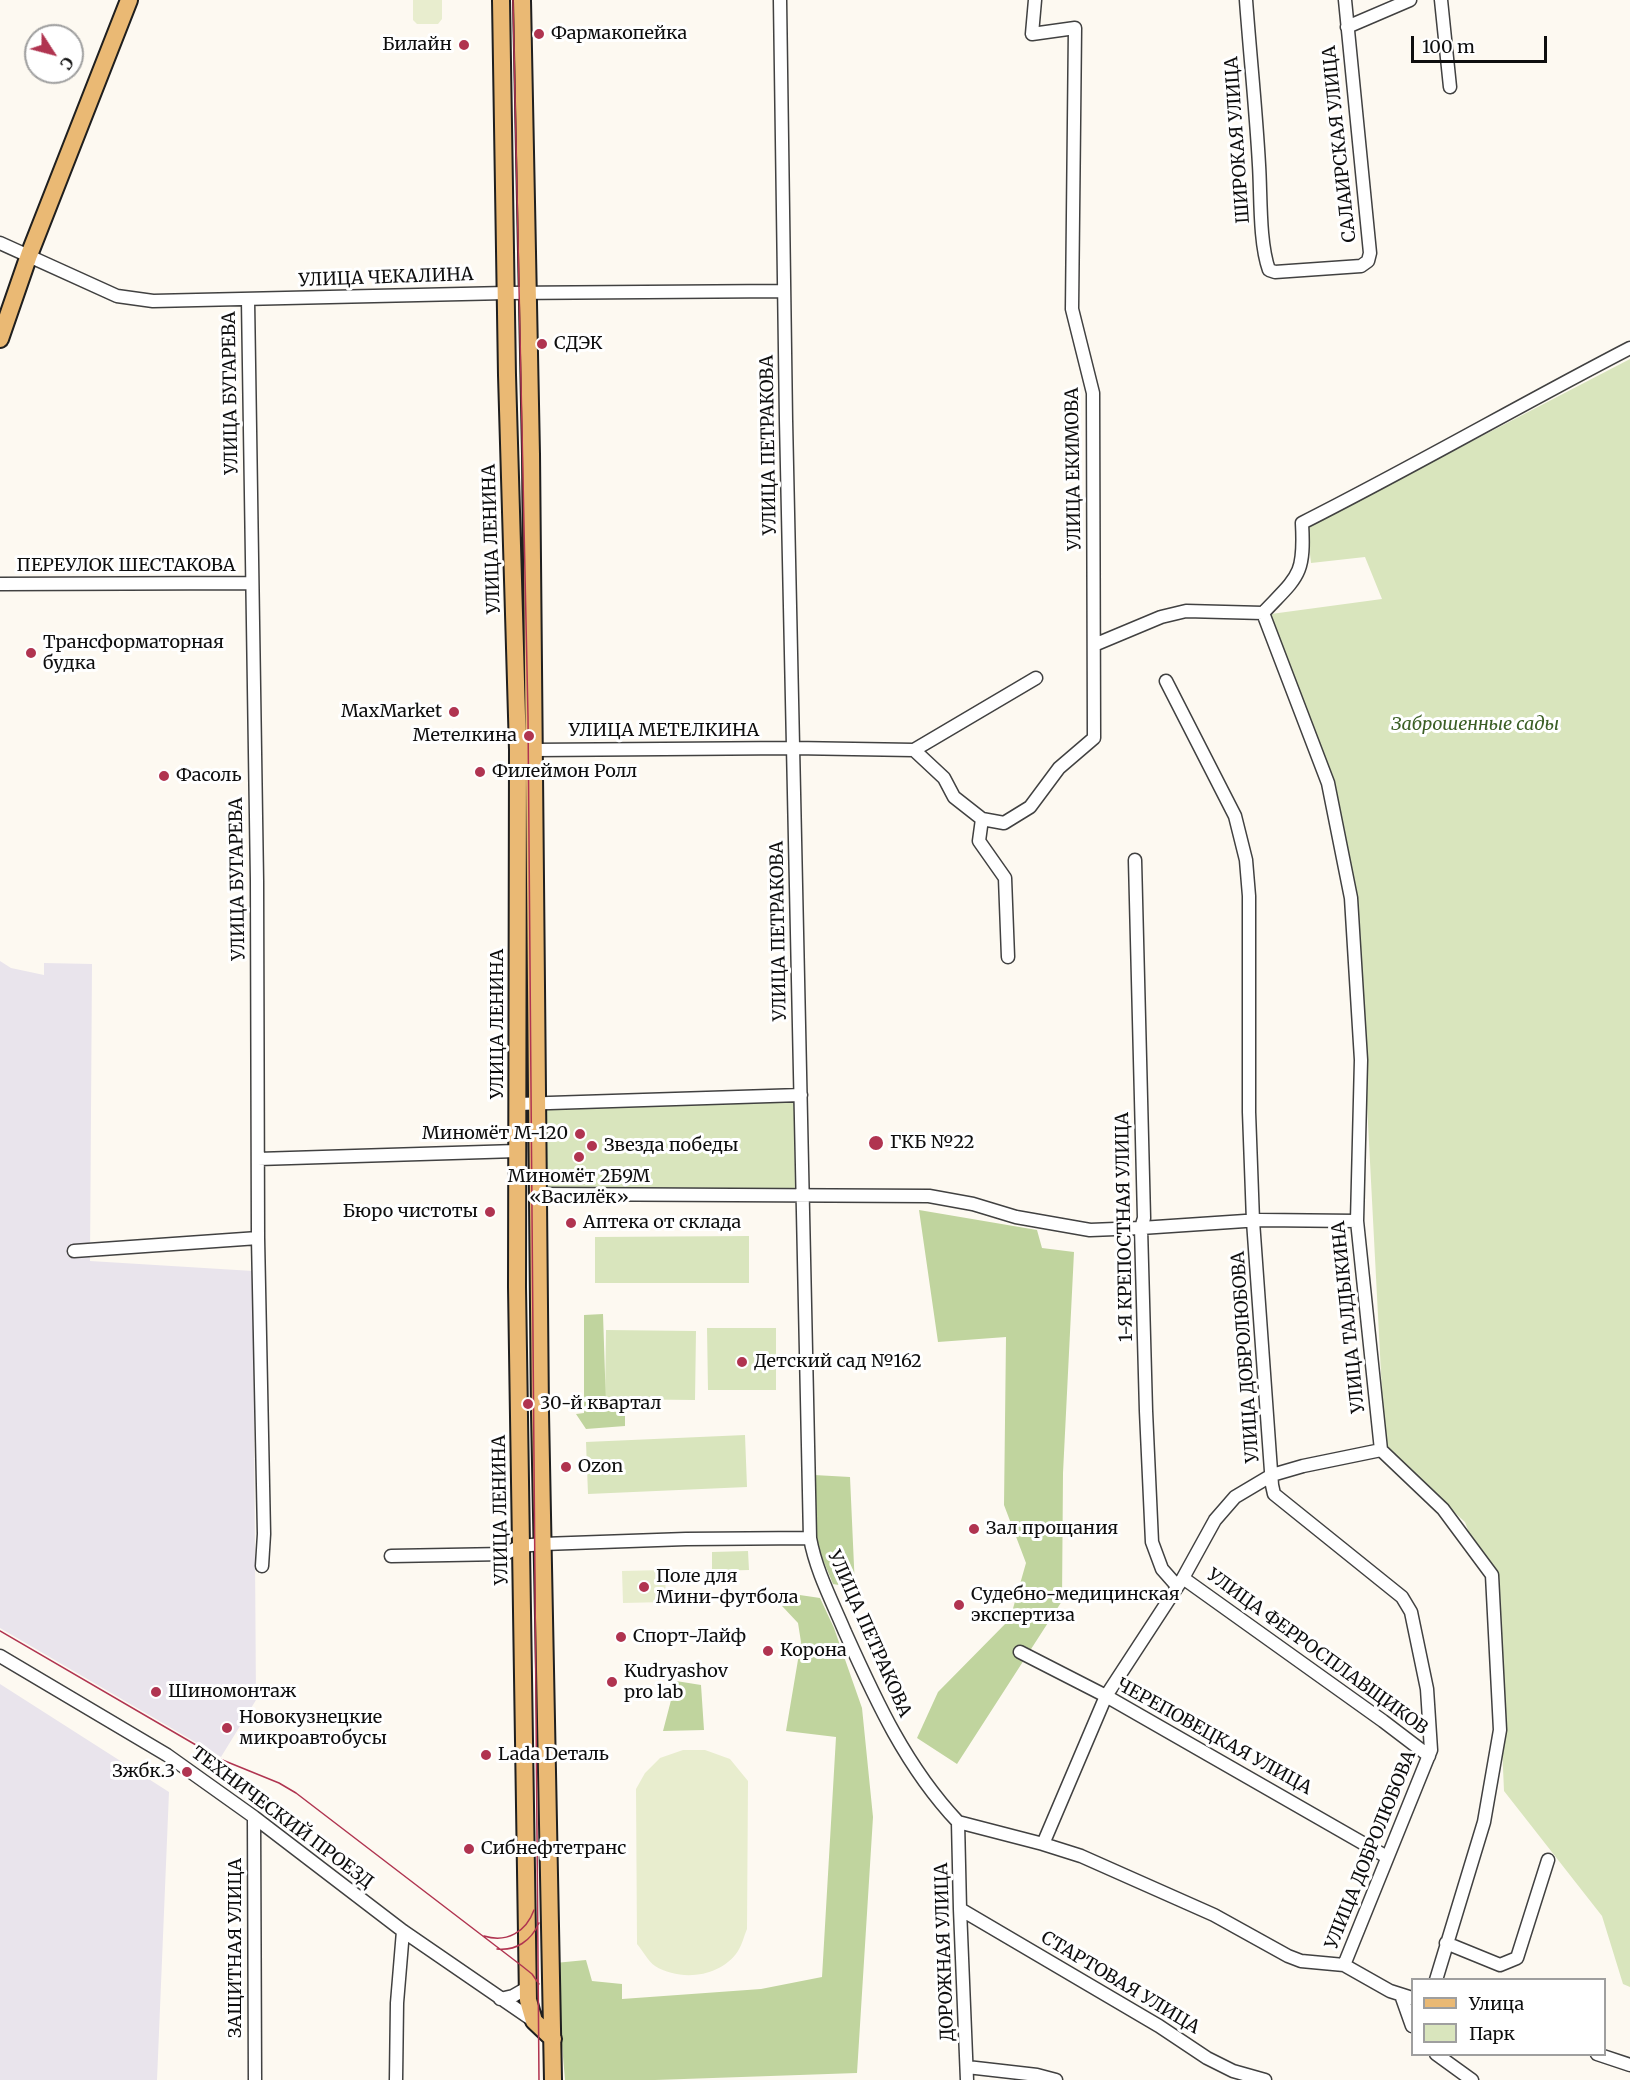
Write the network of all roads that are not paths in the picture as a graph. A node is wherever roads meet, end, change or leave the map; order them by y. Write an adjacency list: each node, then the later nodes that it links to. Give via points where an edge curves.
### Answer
1 (129, 0): 13 (main road)
2 (501, 0): 16 (main road, УЛИЦА ЛЕНИНА)
3 (522, 0): 17 (main road)
4 (780, 0): 15 (street, УЛИЦА ПЕТРАКОВА)
5 (1035, 0): 24 (street, УЛИЦА ЕКИМОВА, via 1032,34 1075,28 1072,309 1093,393)
6 (1246, 0): 14 (street, ШИРОКАЯ УЛИЦА, via 1263,238 1269,270)
7 (1345, 0): 10 (street, САЛАИРСКАЯ УЛИЦА)
8 (1410, 0): 10 (street)
9 (1441, 0): 11 (street)
10 (1347, 27): 14 (street, САЛАИРСКАЯ УЛИЦА, via 1368,261 1361,266)
11 (1450, 87)
12 (0, 243): 13 (street, УЛИЦА ЧЕКАЛИНА)
13 (29, 255): 18 (street, УЛИЦА ЧЕКАЛИНА, via 117,296 153,301); 19 (main road)
14 (1275, 273)
15 (784, 291): 17 (street, УЛИЦА ЧЕКАЛИНА); 27 (street, УЛИЦА ПЕТРАКОВА)
16 (506, 293): 17 (street, УЛИЦА ЧЕКАЛИНА); 18 (street, УЛИЦА ЧЕКАЛИНА); 35 (main road, УЛИЦА ЛЕНИНА, via 518,750)
17 (528, 293): 28 (main road)
18 (248, 300): 21 (street, УЛИЦА БУГАРЕВА)
19 (0, 339)
20 (1630, 348): 23 (street, via 1302,523 1304,554 1297,577)
21 (252, 583): 22 (street, ПЕРЕУЛОК ШЕСТАКОВА); 37 (street, УЛИЦА БУГАРЕВА)
22 (0, 584)
23 (1263, 613): 24 (street, via 1186,610); 41 (street, УЛИЦА ТАЛДЫКИНА, via 1328,783 1351,897 1361,1060)
24 (1094, 645): 30 (street, УЛИЦА ЕКИМОВА, via 1094,738 1059,768 1030,807 1004,823)
25 (1036, 678): 29 (street)
26 (1166, 681): 40 (street, УЛИЦА ДОБРОЛЮБОВА, via 1235,816 1246,860)
27 (794, 748): 28 (street, УЛИЦА МЕТЕЛКИНА); 29 (street, УЛИЦА МЕТЕЛКИНА); 33 (street, УЛИЦА ПЕТРАКОВА)
28 (534, 750): 34 (main road)
29 (914, 750): 30 (street, via 944,778 954,797)
30 (982, 819): 32 (street, via 979,841 1005,878)
31 (1135, 860): 42 (street, 1-Я КРЕПОСТНАЯ УЛИЦА, via 1144,1218)
32 (1008, 957)
33 (801, 1095): 34 (street); 39 (street, УЛИЦА ПЕТРАКОВА)
34 (539, 1103): 35 (street); 38 (main road)
35 (518, 1104): 36 (main road, УЛИЦА ЛЕНИНА)
36 (518, 1151): 37 (street); 49 (main road, УЛИЦА ЛЕНИНА)
37 (258, 1159): 43 (street, УЛИЦА БУГАРЕВА)
38 (538, 1194): 39 (street); 48 (main road)
39 (802, 1196): 42 (street, via 929,1196 1090,1230); 47 (street, УЛИЦА ПЕТРАКОВА)
40 (1253, 1221): 41 (street); 42 (street); 46 (street, УЛИЦА ДОБРОЛЮБОВА)
41 (1357, 1221): 45 (street, УЛИЦА ТАЛДЫКИНА)
42 (1141, 1228): 52 (street, 1-Я КРЕПОСТНАЯ УЛИЦА, via 1152,1542 1162,1569)
43 (258, 1238): 44 (street); 51 (street, УЛИЦА БУГАРЕВА)
44 (74, 1251)
45 (1381, 1450): 46 (street); 64 (street, via 1443,1509 1492,1575 1500,1730 1484,1822)
46 (1272, 1475): 52 (street, via 1235,1497 1215,1520); 56 (street, УЛИЦА ДОБРОЛЮБОВА, via 1274,1494 1407,1604 1427,1689)
47 (810, 1538): 48 (street); 58 (street, УЛИЦА ПЕТРАКОВА, via 826,1588 898,1743 939,1802)
48 (543, 1544): 49 (street); 72 (main road)
49 (520, 1546): 50 (street, via 505,1554); 67 (main road, УЛИЦА ЛЕНИНА)
50 (391, 1556)
51 (262, 1566)
52 (1180, 1582): 55 (street); 56 (street, УЛИЦА ФЕРРОСПЛАВЩИКОВ)
53 (1020, 1652): 55 (street, ЧЕРЕПОВЕЦКАЯ УЛИЦА)
54 (0, 1656): 57 (street, ТЕХНИЧЕСКИЙ ПРОЕЗД, via 167,1755)
55 (1106, 1696): 59 (street); 60 (street, ЧЕРЕПОВЕЦКАЯ УЛИЦА)
56 (1429, 1756): 60 (street, УЛИЦА ДОБРОЛЮБОВА)
57 (254, 1817): 63 (street, ТЕХНИЧЕСКИЙ ПРОЕЗД); 78 (street, ЗАЩИТНАЯ УЛИЦА)
58 (958, 1822): 59 (street); 62 (street, ДОРОЖНАЯ УЛИЦА)
59 (1043, 1844): 65 (street, via 1155,1888 1288,1956)
60 (1387, 1857): 65 (street, УЛИЦА ДОБРОЛЮБОВА)
61 (1548, 1860): 64 (street, via 1517,1958 1500,1965)
62 (960, 1909): 76 (street, ДОРОЖНАЯ УЛИЦА); 77 (street, СТАРТОВАЯ УЛИЦА, via 1159,2026)
63 (403, 1930): 69 (street, ТЕХНИЧЕСКИЙ ПРОЕЗД); 79 (street)
64 (1446, 1943): 66 (street)
65 (1344, 1965): 68 (street, via 1390,1991)
66 (1437, 1978)
67 (527, 1988): 69 (street); 71 (main road, УЛИЦА ЛЕНИНА)
68 (1407, 1996): 70 (street)
69 (500, 1999): 71 (street, ТЕХНИЧЕСКИЙ ПРОЕЗД)
70 (1411, 2016)
71 (534, 2021): 72 (main road)
72 (553, 2039): 80 (main road)
73 (1437, 2056): 84 (street)
74 (1600, 2056): 75 (street)
75 (1630, 2065)
76 (967, 2067): 81 (street, ДОРОЖНАЯ УЛИЦА); 82 (street)
77 (1232, 2075): 83 (street, СТАРТОВАЯ УЛИЦА)
78 (255, 2080)
79 (396, 2080)
80 (553, 2080)
81 (967, 2080)
82 (1056, 2080)
83 (1265, 2080)
84 (1472, 2080)

